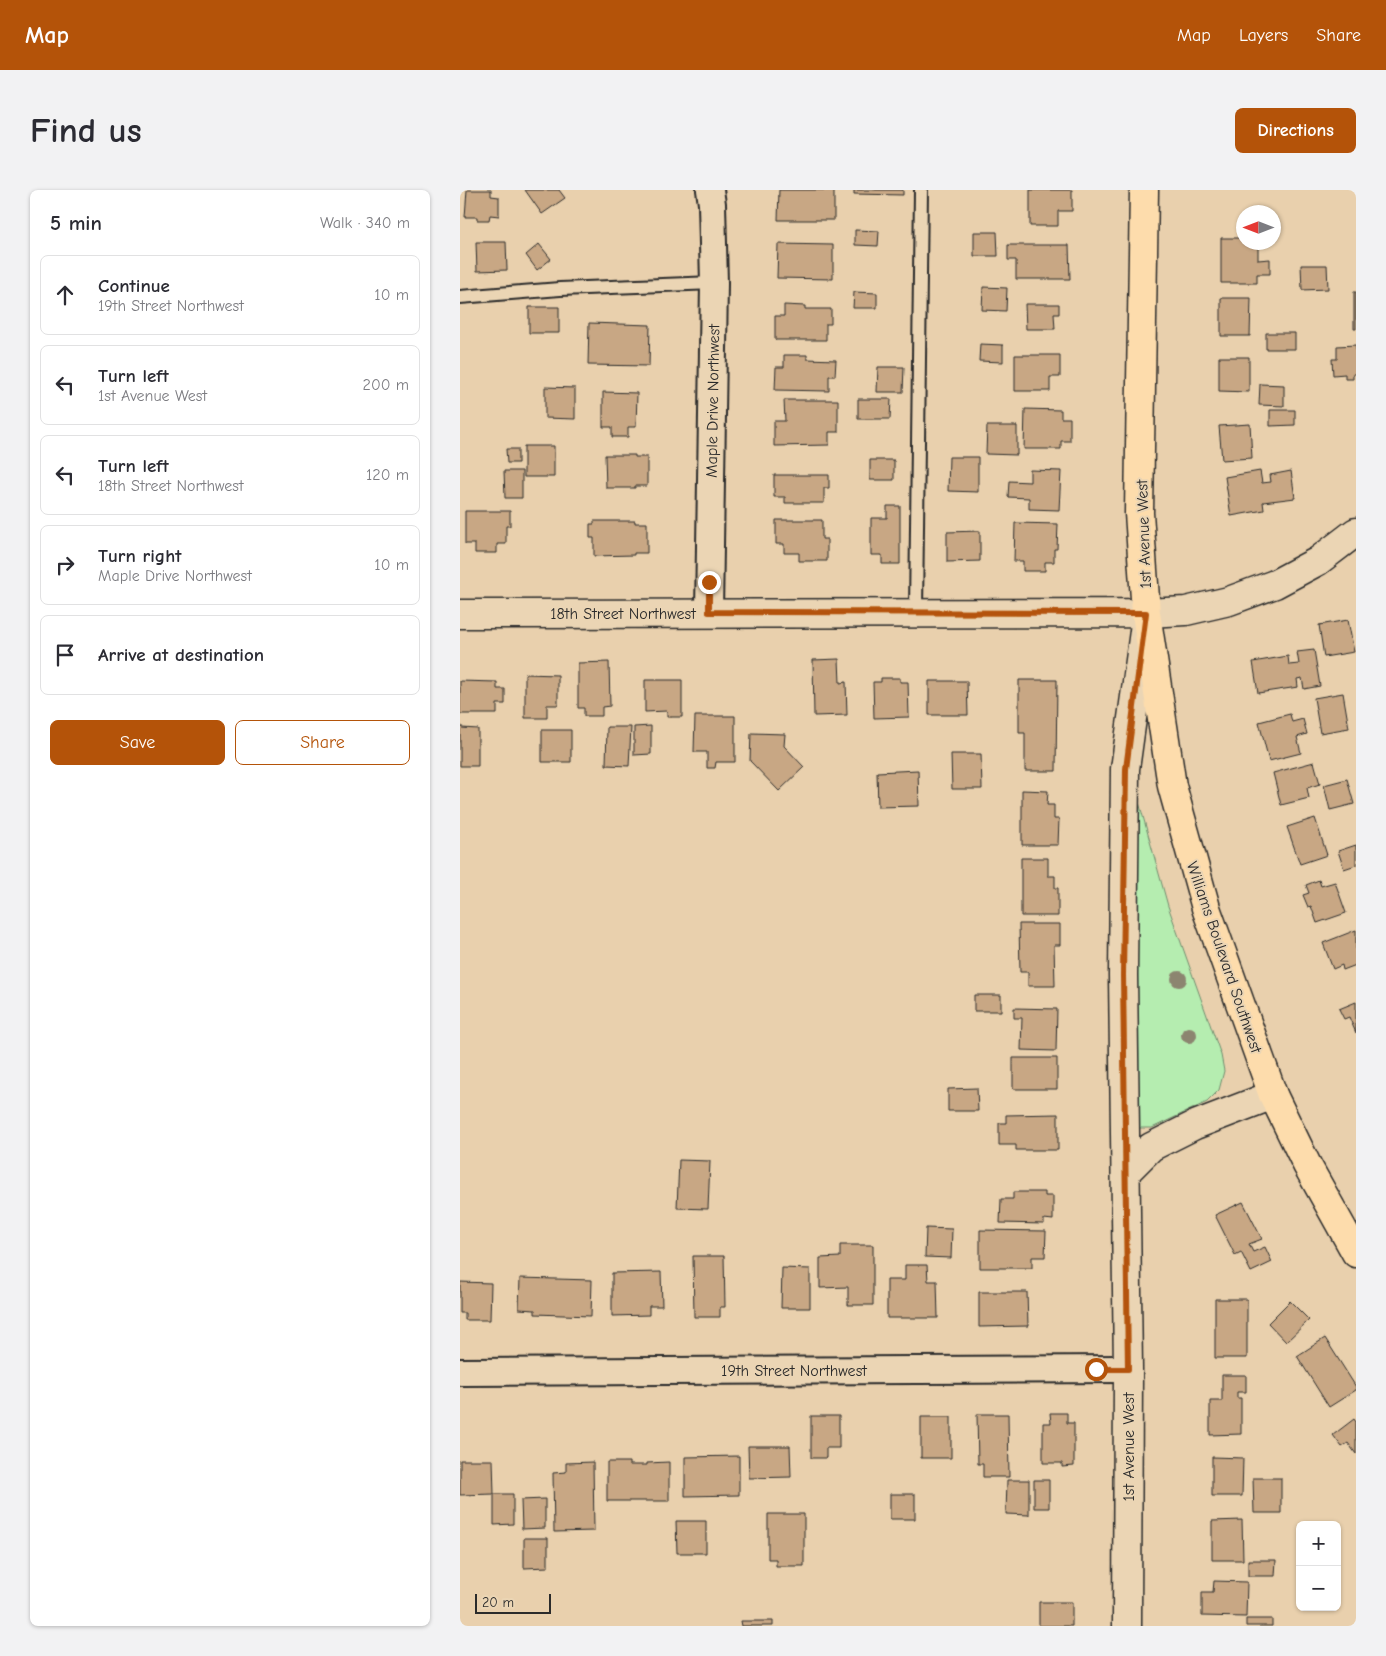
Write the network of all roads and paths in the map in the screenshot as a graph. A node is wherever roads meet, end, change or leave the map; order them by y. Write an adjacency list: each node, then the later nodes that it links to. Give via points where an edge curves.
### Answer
1 (710, 190): 4 (street, Maple Drive Northwest)
2 (921, 190): 8 (lane)
3 (1144, 190): 9 (main road, 1st Avenue West, via 1139,513)
4 (714, 283): 5 (lane); 7 (street, Maple Drive Northwest)
5 (460, 297)
6 (1356, 532): 9 (street, 18th Street Northwest, via 1318,560 1275,584 1229,601 1186,610)
7 (709, 612): 8 (street, 18th Street Northwest); 10 (street, 18th Street Northwest)
8 (916, 612): 9 (street, 18th Street Northwest)
9 (1146, 613): 11 (main road, Williams Boulevard Southwest, via 1172,786 1206,908); 12 (street, 1st Avenue West, via 1126,769 1123,975)
10 (460, 614)
11 (1273, 1095): 12 (street, via 1196,1125 1151,1147); 13 (main road, Williams Boulevard Southwest)
12 (1126, 1172): 14 (street, 1st Avenue West)
13 (1356, 1254)
14 (1128, 1369): 15 (street, 19th Street Northwest); 16 (street, 1st Avenue West)
15 (460, 1372)
16 (1127, 1626)

